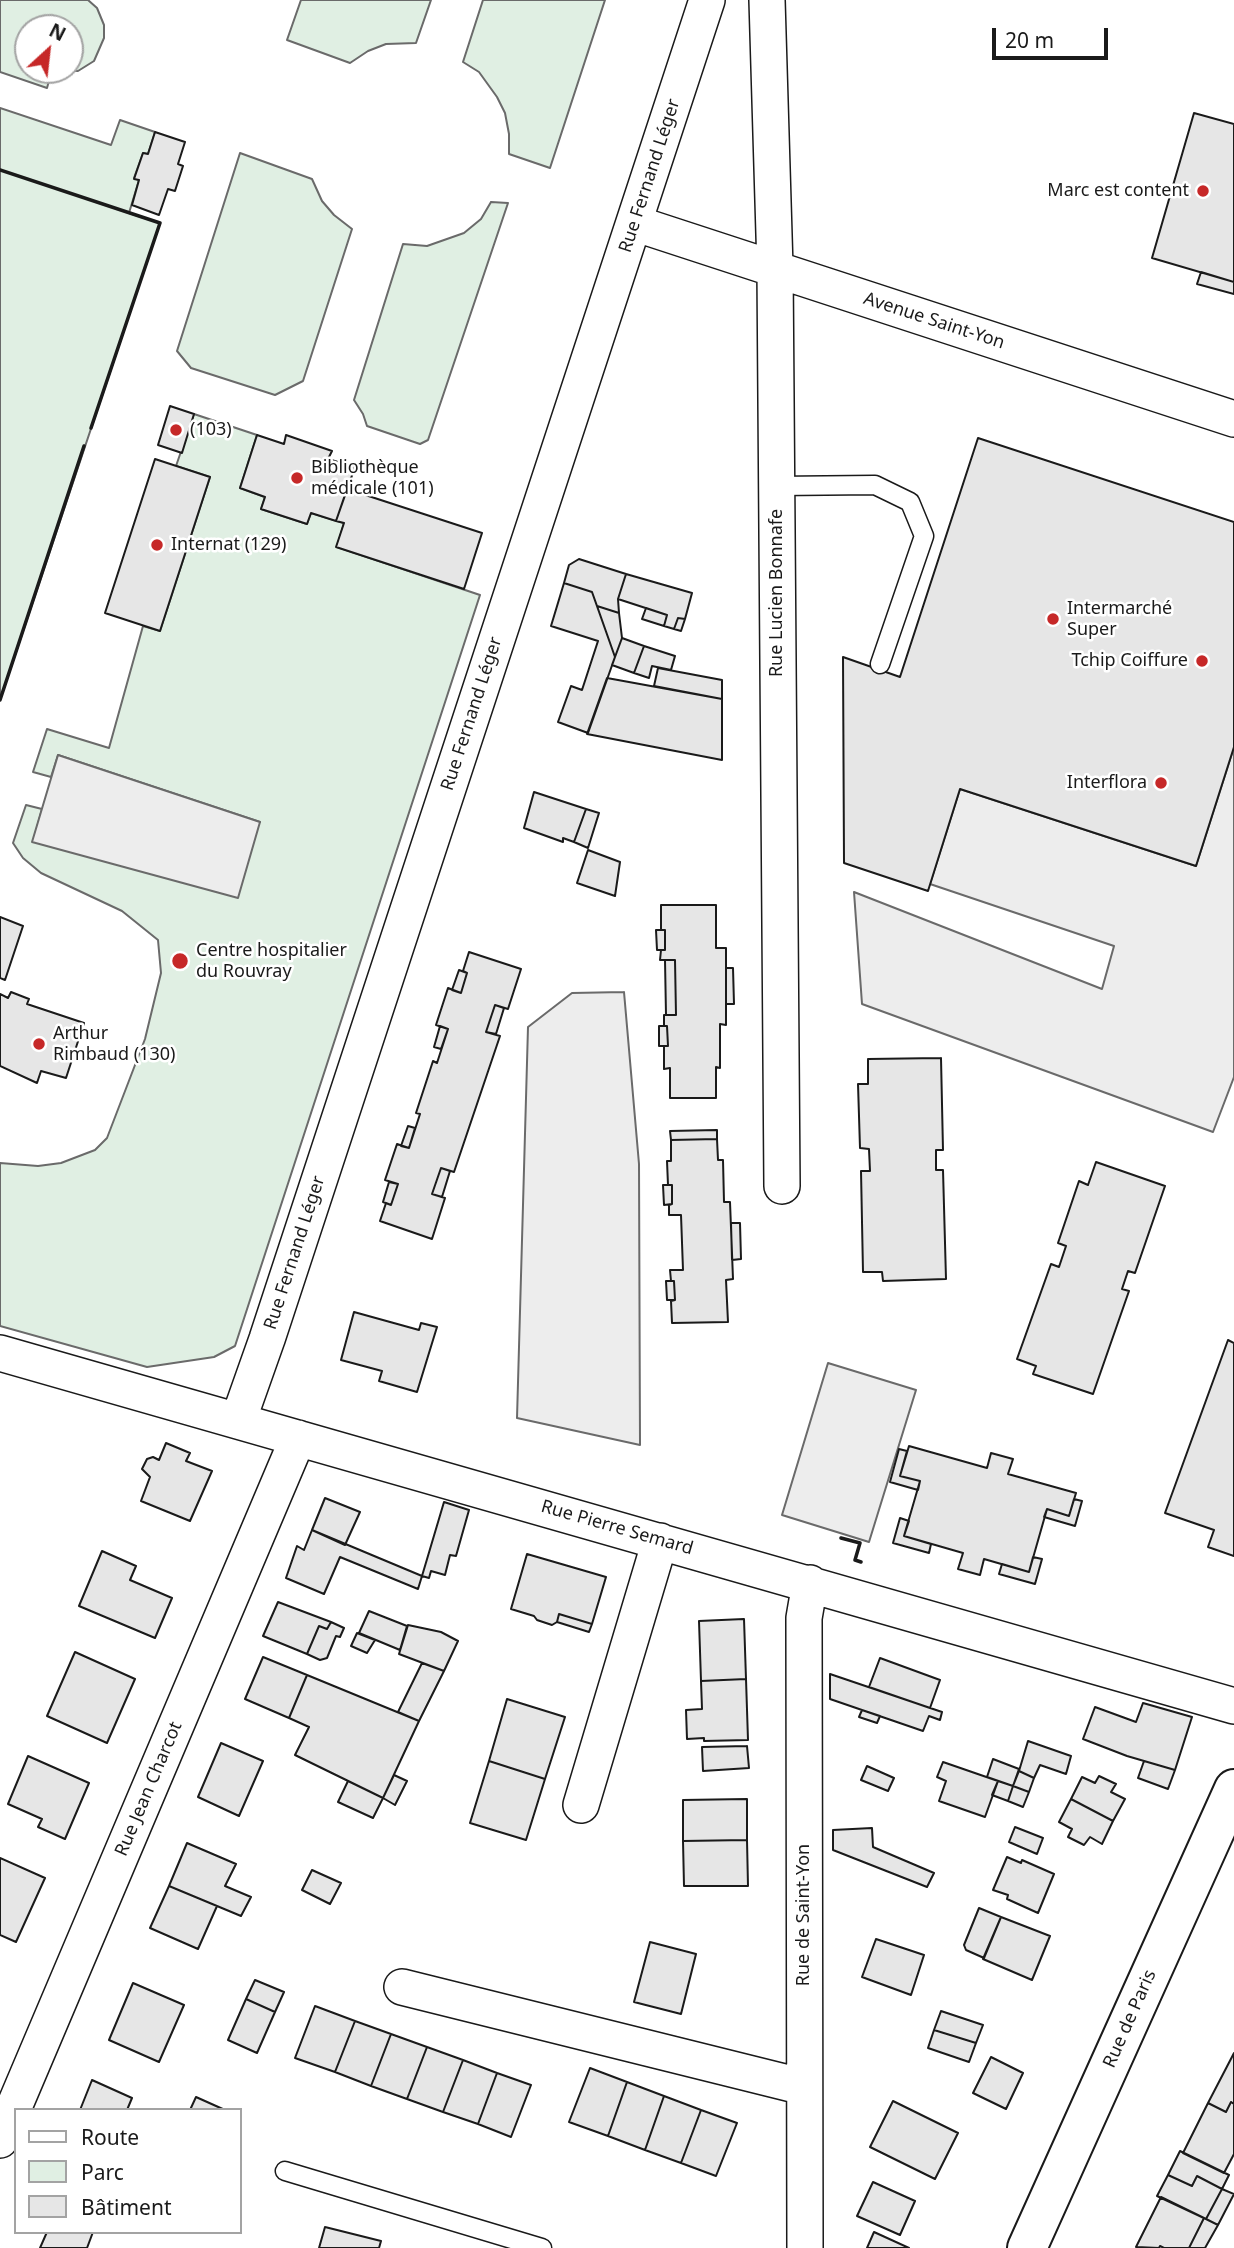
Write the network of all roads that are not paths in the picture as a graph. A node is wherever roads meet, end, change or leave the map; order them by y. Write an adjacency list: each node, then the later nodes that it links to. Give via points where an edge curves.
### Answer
1 (767, 0): 4 (street, Rue Lucien Bonnafe)
2 (707, 3): 3 (street, Rue Fernand Léger)
3 (634, 223): 4 (street, Avenue Saint-Yon); 10 (street, Rue Fernand Léger)
4 (775, 268): 5 (street, Avenue Saint-Yon); 6 (street, Rue Lucien Bonnafe)
5 (1234, 419)
6 (776, 486): 7 (lane, via 875,485 911,502 924,537); 8 (street, Rue Lucien Bonnafe)
7 (880, 664)
8 (782, 1186)
9 (0, 1353): 10 (street, Rue Pierre Semard)
10 (238, 1421): 11 (street, Rue Pierre Semard)
11 (298, 1438): 12 (street, Rue Pierre Semard); 19 (street, Rue Jean Charcot)
12 (660, 1541): 13 (street, Rue Pierre Semard); 16 (street)
13 (810, 1583): 14 (street, Rue Pierre Semard); 18 (street, Rue de Saint-Yon, via 804,1618)
14 (1234, 1706)
15 (1234, 1789): 23 (main road, Rue de Paris)
16 (581, 1805)
17 (402, 1987): 18 (street)
18 (804, 2087): 22 (street, Rue de Saint-Yon)
19 (0, 2140)
20 (285, 2172): 21 (lane)
21 (542, 2248)
22 (805, 2248)
23 (1027, 2248)

